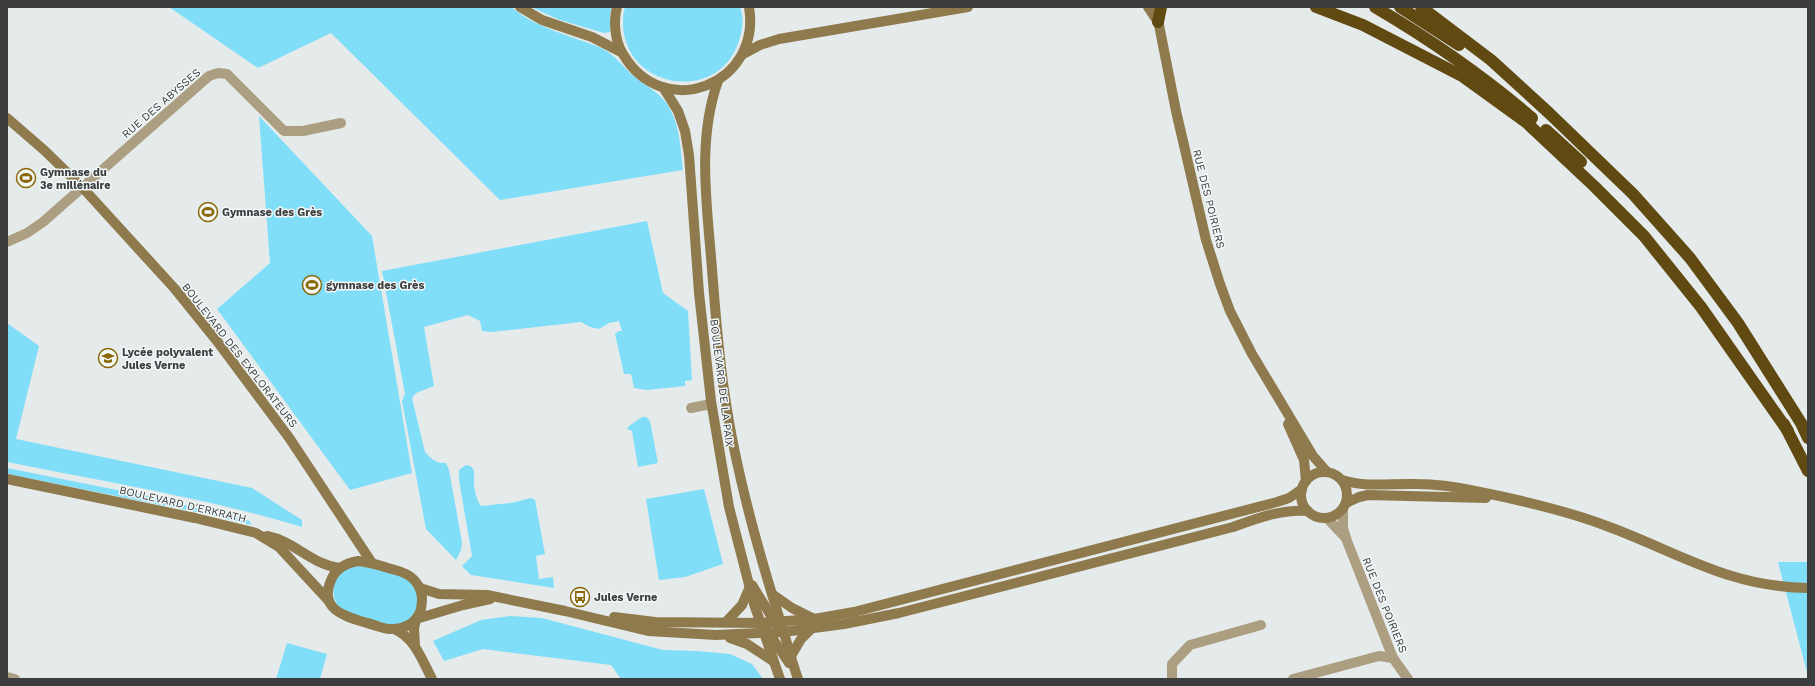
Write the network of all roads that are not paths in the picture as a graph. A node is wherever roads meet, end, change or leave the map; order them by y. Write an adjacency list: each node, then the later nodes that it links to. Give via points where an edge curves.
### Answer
1 (520, 7): 13 (main road, via 542,20 592,37)
2 (617, 7): 13 (main road, via 616,31)
3 (748, 7): 14 (main road, via 750,26)
4 (968, 7): 14 (main road, via 779,39)
5 (1148, 7): 12 (main road)
6 (1156, 7): 12 (main road, RUE DES POIRIERS)
7 (1161, 7): 12 (highway)
8 (1316, 7): 25 (highway, via 1363,25 1462,76 1528,123 1644,236 1701,307)
9 (1375, 7): 25 (highway, via 1425,37 1497,88 1564,145 1625,206 1721,322)
10 (1400, 7): 17 (highway, via 1465,48)
11 (1421, 7): 17 (highway, via 1491,60)
12 (1158, 22): 22 (main road, RUE DES POIRIERS, via 1176,111 1216,273 1230,311)
13 (622, 52): 16 (main road, via 639,74)
14 (743, 54): 15 (main road, via 730,71)
15 (718, 81): 16 (main road, via 691,90); 45 (main road, via 707,121 705,167 723,382 733,445)
16 (663, 87): 23 (main road, BOULEVARD DE LA PAIX, via 678,111 686,137)
17 (1549, 113): 26 (highway, via 1633,194 1690,258 1738,323)
18 (7, 118): 20 (main road, BOULEVARD DES EXPLORATEURS)
19 (341, 123): 20 (street, RUE DES ABYSSES, via 303,131 284,131 227,74 218,72 209,76)
20 (82, 187): 21 (street, via 36,228); 37 (main road, BOULEVARD DES EXPLORATEURS, via 175,289 217,341 290,439)
21 (7, 242)
22 (1270, 386): 28 (main road, via 1313,456); 31 (main road, via 1302,456)
23 (711, 404): 24 (street); 41 (main road, BOULEVARD DE LA PAIX, via 729,507)
24 (690, 408)
25 (1788, 431): 27 (highway)
26 (1808, 438)
27 (1808, 471)
28 (1327, 472): 30 (main road, via 1337,475); 31 (main road, via 1313,474)
29 (7, 479): 36 (main road, BOULEVARD D'ERKRATH, via 195,518)
30 (1342, 480): 32 (main road, via 1362,485 1419,484); 33 (main road, via 1347,490)
31 (1304, 485): 34 (main road, via 1302,501); 50 (main road, via 1289,498 1277,502 899,602)
32 (1511, 499): 33 (main road, via 1374,494 1364,495); 43 (main road, via 1592,520 1728,576 1758,584)
33 (1345, 506): 35 (main road, via 1336,515); 38 (street)
34 (1308, 511): 35 (main road, via 1317,517); 56 (main road, via 1265,516 1233,527 944,602)
35 (1327, 518): 38 (street)
36 (256, 534): 40 (main road, via 282,539 317,562); 47 (main road, BOULEVARD D'ERKRATH, via 279,546)
37 (353, 536): 39 (main road, BOULEVARD DES EXPLORATEURS); 40 (main road, via 354,551)
38 (1345, 537): 62 (street, RUE DES POIRIERS)
39 (372, 563): 40 (main road, via 358,562); 42 (main road, via 406,573)
40 (343, 566): 47 (main road, via 330,584)
41 (746, 579): 44 (main road, BOULEVARD DE LA PAIX); 52 (main road)
42 (420, 588): 46 (main road, via 439,594 478,594); 49 (main road, via 422,605)
43 (1808, 588)
44 (749, 589): 51 (main road, via 742,606); 53 (main road, BOULEVARD DE LA PAIX)
45 (772, 594): 50 (main road); 52 (main road)
46 (502, 598): 48 (main road); 49 (main road, via 476,602)
47 (329, 601): 55 (main road, via 342,615)
48 (565, 611): 51 (main road, via 647,621); 59 (main road, via 648,631)
49 (416, 619): 55 (main road, via 404,627); 60 (main road)
50 (814, 619): 52 (main road)
51 (726, 622): 53 (main road)
52 (778, 622): 53 (main road); 57 (main road)
53 (760, 623): 58 (main road, BOULEVARD DE LA PAIX)
54 (1260, 625): 69 (street, via 1190,645 1172,664)
55 (394, 629): 60 (main road)
56 (811, 630): 57 (main road); 61 (main road, via 798,643)
57 (784, 632): 58 (main road); 61 (main road)
58 (767, 633): 59 (main road); 63 (main road, BOULEVARD DE LA PAIX); 65 (main road)
59 (716, 635): 63 (main road, via 747,644)
60 (415, 646): 67 (main road)
61 (791, 656): 65 (main road)
62 (1393, 658): 70 (street, via 1379,656); 71 (street, RUE DES POIRIERS)
63 (773, 660): 68 (main road, BOULEVARD DE LA PAIX)
64 (7, 677): 66 (street)
65 (797, 677)
66 (15, 679)
67 (432, 679)
68 (780, 679)
69 (1172, 679)
70 (1293, 679)
71 (1408, 679)

